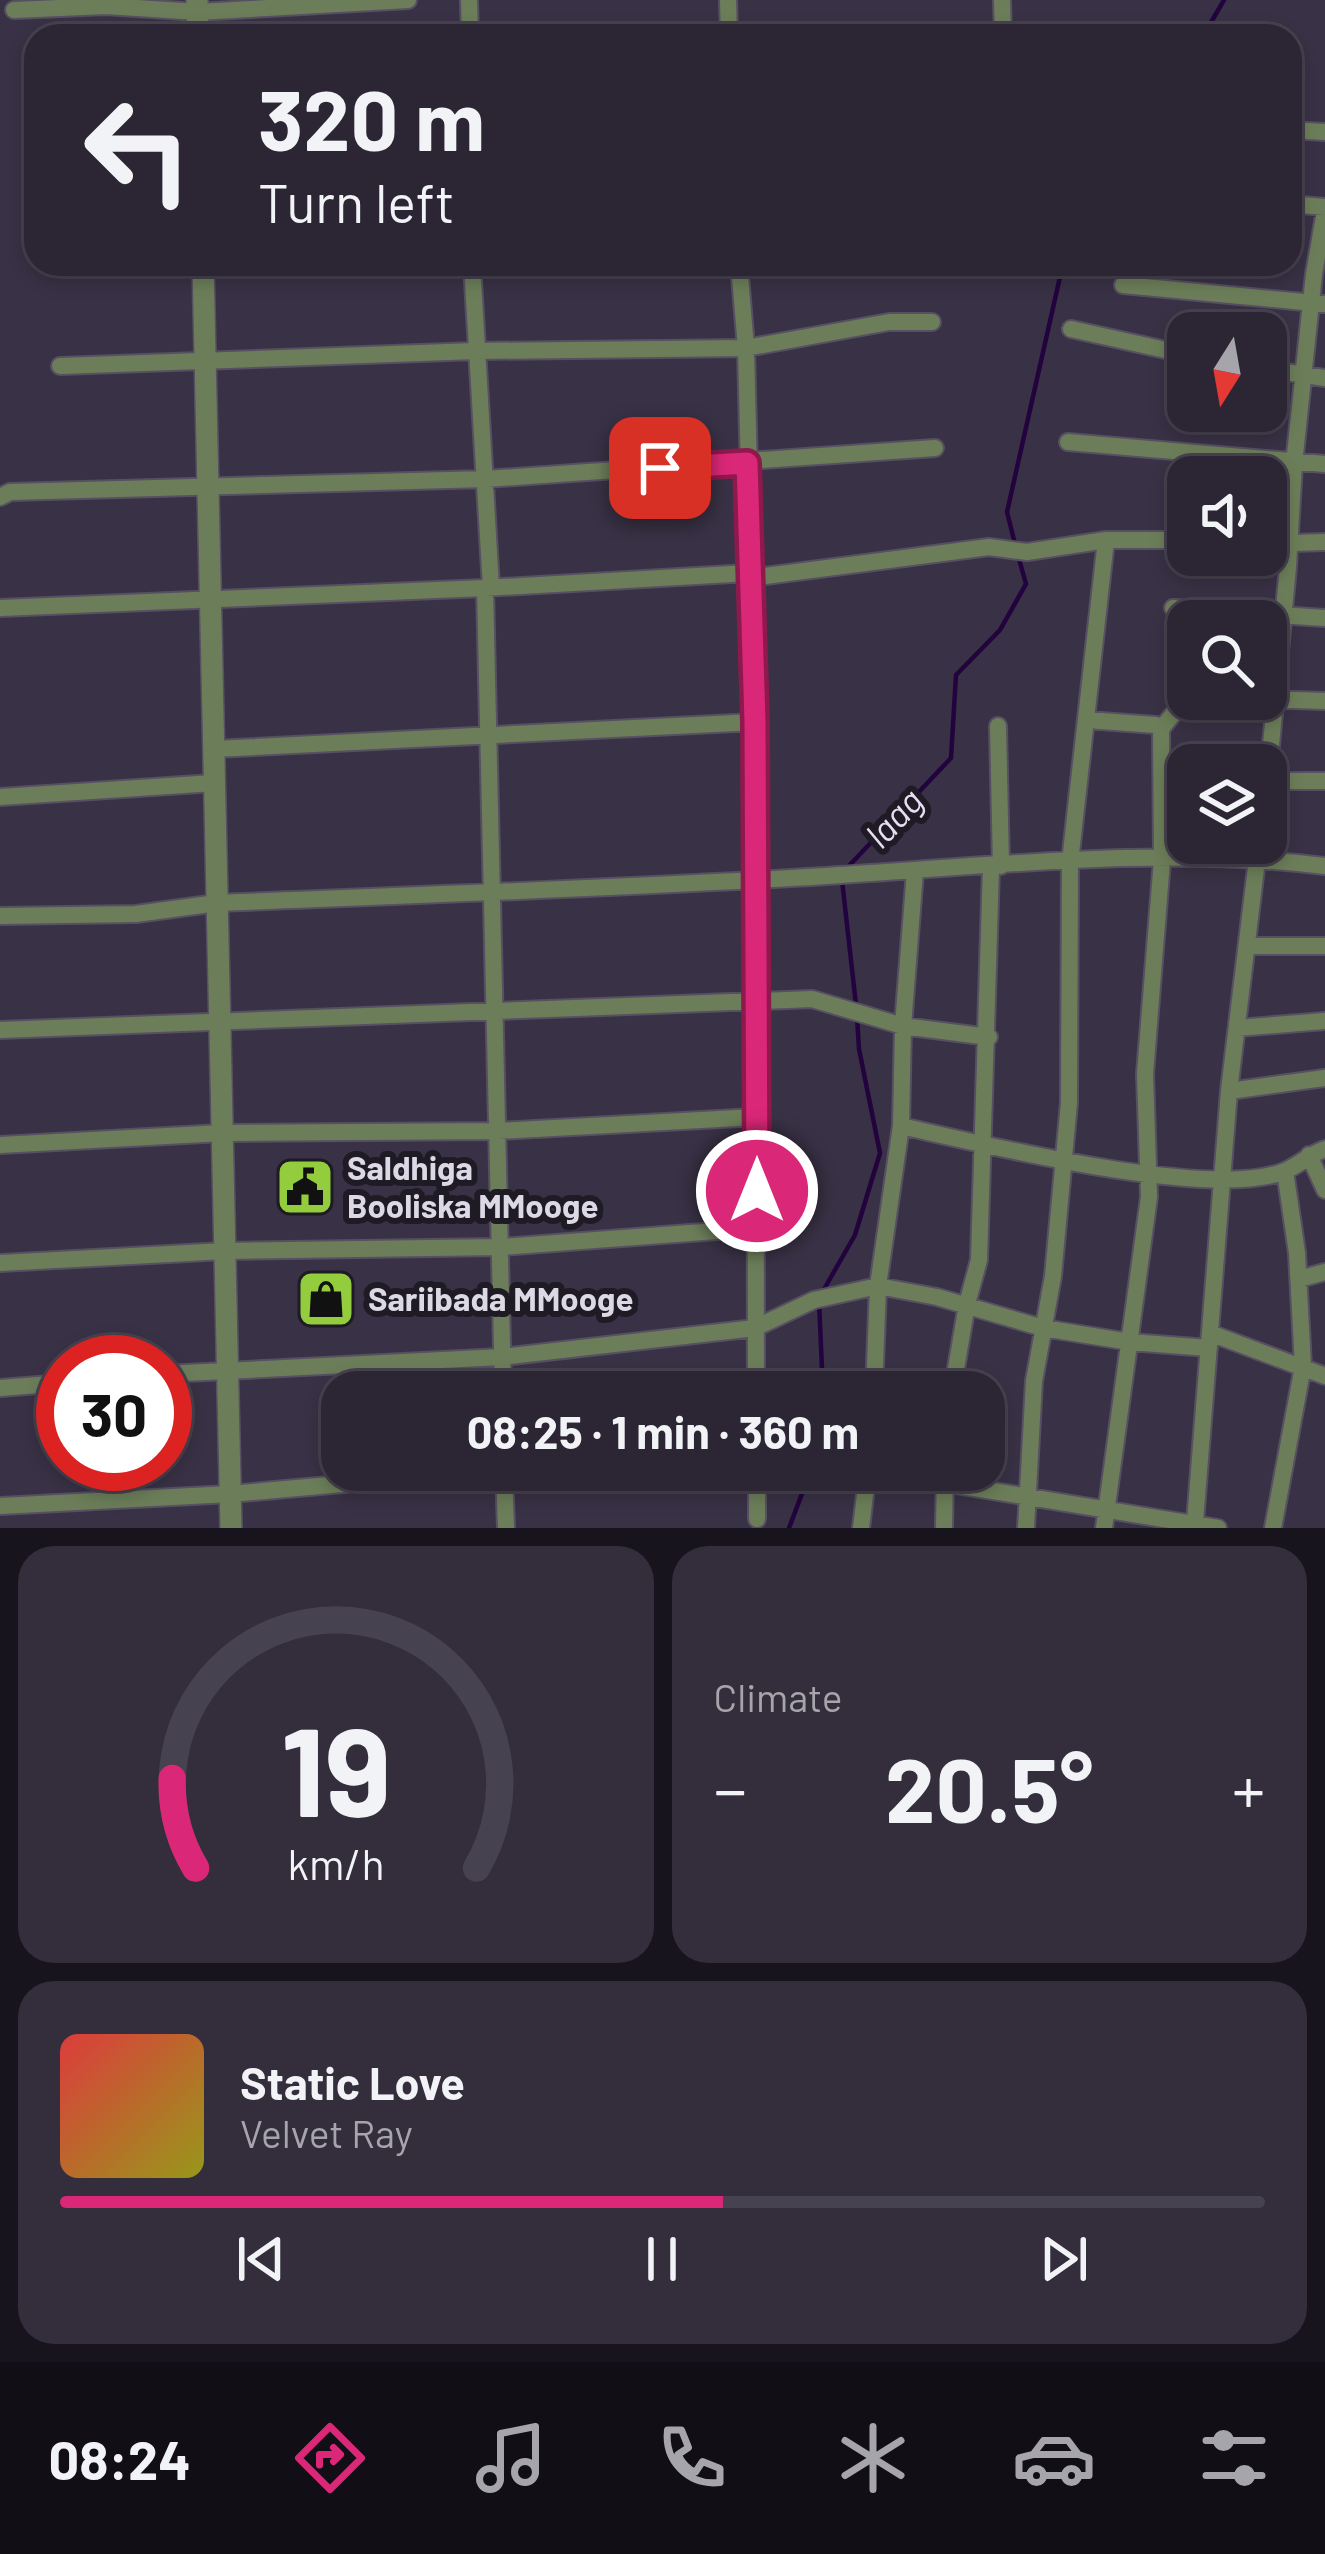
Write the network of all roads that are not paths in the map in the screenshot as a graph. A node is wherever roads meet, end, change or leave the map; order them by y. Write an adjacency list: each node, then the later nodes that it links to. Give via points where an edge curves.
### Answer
1 (408, 0): 2 (street)
2 (198, 6): 3 (street)
3 (14, 10)
4 (1325, 208): 9 (street)
5 (203, 276): 15 (street)
6 (473, 276): 13 (street)
7 (740, 276): 12 (street)
8 (1124, 285): 9 (street)
9 (1318, 303): 18 (street)
10 (932, 322): 12 (street)
11 (1071, 329): 14 (street)
12 (746, 348): 13 (street); 22 (street)
13 (476, 351): 15 (street); 25 (street)
14 (1167, 351)
15 (205, 361): 16 (street); 26 (street)
16 (60, 366)
17 (1287, 372): 18 (street)
18 (1305, 375): 19 (street); 23 (street)
19 (1325, 378)
20 (1069, 442): 23 (street)
21 (935, 448): 22 (street)
22 (747, 463): 25 (street); 32 (street)
23 (1294, 464): 24 (street); 31 (street)
24 (1325, 464)
25 (486, 478): 26 (street); 33 (street)
26 (208, 484): 27 (street); 35 (street)
27 (0, 497)
28 (1106, 540): 29 (street); 32 (street); 41 (street)
29 (1167, 540)
30 (1325, 542): 31 (street)
31 (1289, 544): 34 (street)
32 (749, 576): 33 (street); 43 (street)
33 (488, 587): 35 (street); 46 (street)
34 (1284, 600)
35 (211, 601): 36 (street); 47 (street)
36 (0, 608)
37 (1287, 616): 38 (street)
38 (1325, 619)
39 (1287, 700): 40 (street)
40 (1325, 701)
41 (1087, 720): 45 (street); 55 (street)
42 (1168, 720): 45 (street)
43 (755, 722): 46 (street); 60 (street)
44 (998, 726): 57 (street)
45 (1161, 729): 54 (street)
46 (489, 735): 47 (street); 61 (street)
47 (214, 748): 49 (street)
48 (1325, 781): 50 (street)
49 (214, 783): 51 (street); 62 (street)
50 (1287, 786)
51 (0, 797)
52 (1287, 857): 58 (street)
53 (1167, 859): 54 (street)
54 (1162, 860): 55 (street); 85 (street, via 1145,1074)
55 (1070, 862): 57 (street); 83 (street)
56 (1257, 864): 64 (street)
57 (996, 866): 59 (street); 73 (street)
58 (1325, 866)
59 (915, 871): 60 (street); 70 (street)
60 (756, 880): 61 (street); 66 (street)
61 (492, 892): 62 (street); 67 (street)
62 (217, 903): 63 (street, via 136,914); 69 (street)
63 (0, 916)
64 (1248, 946): 65 (street); 71 (street)
65 (1325, 946)
66 (756, 1001): 67 (street); 70 (street, via 812,999); 76 (street)
67 (495, 1013): 69 (street); 78 (street)
68 (1325, 1022): 71 (street)
69 (220, 1023): 72 (street); 79 (street)
70 (903, 1026): 73 (street); 77 (street)
71 (1237, 1028): 75 (street)
72 (0, 1030)
73 (988, 1037): 80 (street)
74 (1325, 1078): 75 (street)
75 (1229, 1091): 86 (street)
76 (757, 1117): 78 (street); 88 (street)
77 (901, 1126): 80 (street); 94 (street)
78 (497, 1131): 79 (street); 89 (street)
79 (222, 1133): 81 (street); 90 (street)
80 (980, 1144): 83 (street); 95 (street, via 979,1260)
81 (0, 1145)
82 (1317, 1152): 84 (street); 87 (street)
83 (1065, 1161): 85 (street); 97 (street)
84 (1285, 1171): 86 (street); 93 (street)
85 (1150, 1172): 86 (street); 99 (street)
86 (1223, 1180): 98 (street)
87 (1325, 1190)
88 (757, 1228): 89 (street); 96 (street)
89 (500, 1247): 90 (street); 100 (street)
90 (225, 1251): 91 (street); 102 (street)
91 (0, 1263)
92 (1325, 1272): 93 (street)
93 (1299, 1280): 101 (street)
94 (878, 1286): 95 (street); 96 (street, via 814,1300); 105 (street)
95 (967, 1304): 97 (street); 106 (street)
96 (755, 1328): 100 (street); 104 (street)
97 (1043, 1328): 99 (street); 118 (street)
98 (1210, 1340): 99 (street); 101 (street); 122 (street)
99 (1130, 1342): 120 (street)
100 (502, 1357): 102 (street); 103 (street)
101 (1303, 1366): 108 (street); 128 (street)
102 (227, 1369): 107 (street); 117 (street)
103 (502, 1371)
104 (756, 1371)
105 (875, 1371)
106 (956, 1371)
107 (192, 1372)
108 (1325, 1376)
109 (36, 1385): 110 (street)
110 (0, 1388)
111 (321, 1486): 117 (street)
112 (1005, 1489): 118 (street)
113 (503, 1491): 124 (street)
114 (757, 1491): 121 (street)
115 (865, 1491): 125 (street)
116 (944, 1491): 126 (street)
117 (230, 1494): 119 (street); 123 (street)
118 (1030, 1495): 120 (street); 127 (street)
119 (0, 1505)
120 (1106, 1518): 122 (street)
121 (758, 1520)
122 (1206, 1526)
123 (231, 1528)
124 (506, 1528)
125 (861, 1528)
126 (944, 1528)
127 (1026, 1528)
128 (1273, 1528)

